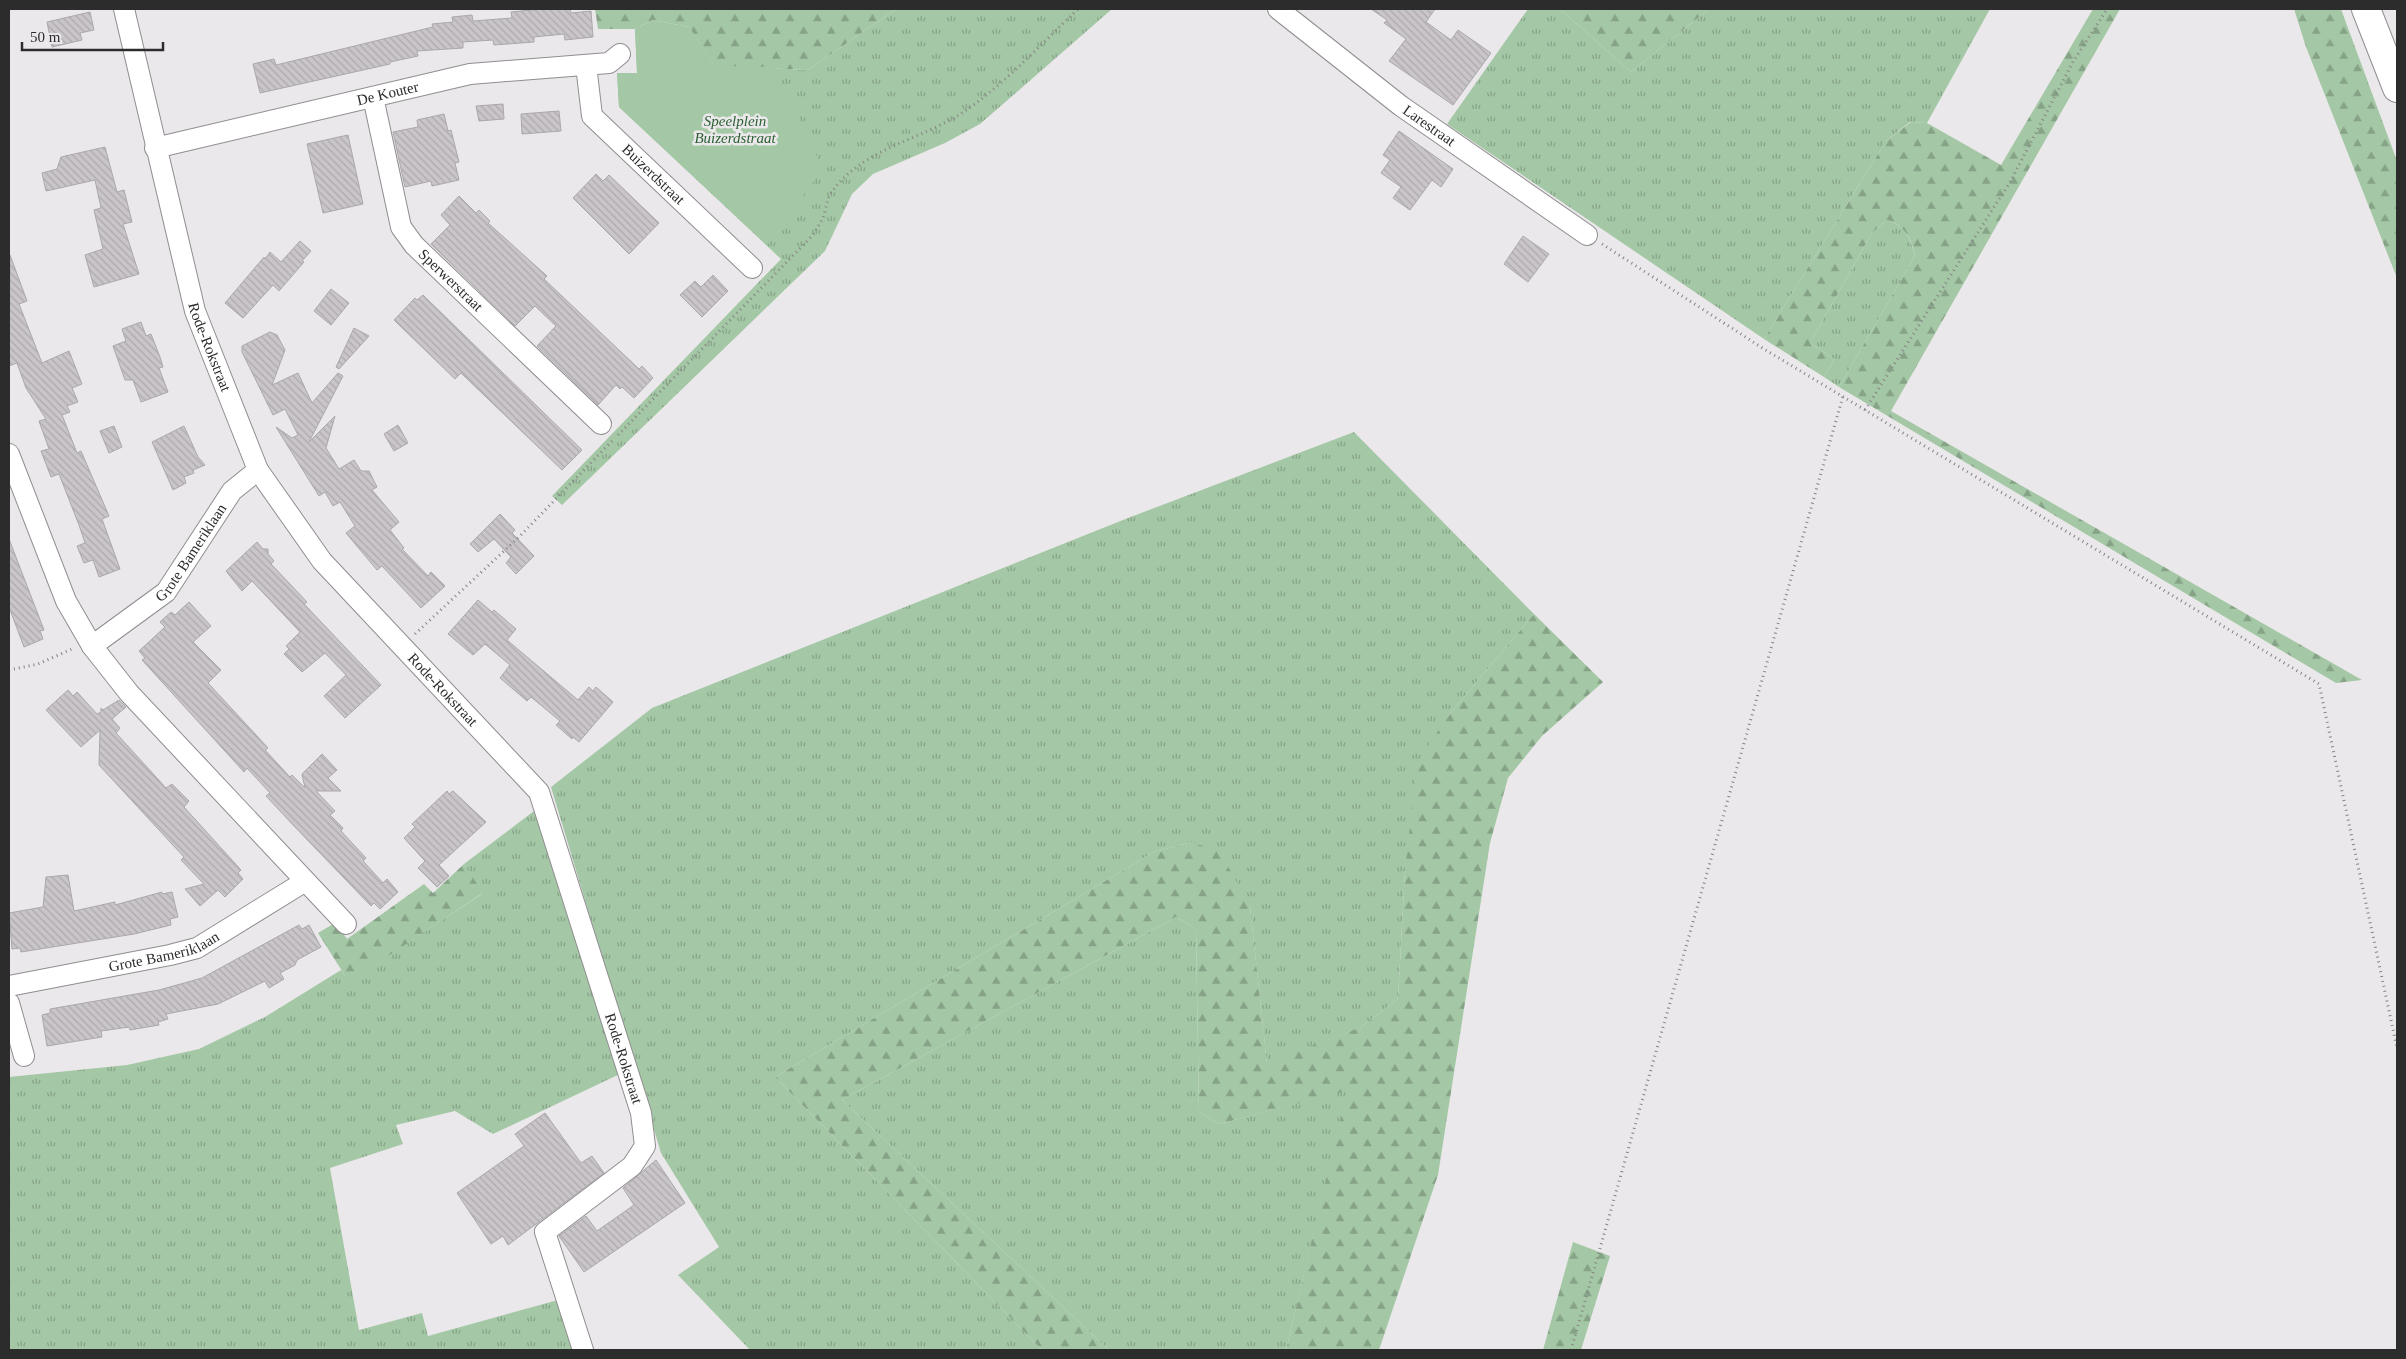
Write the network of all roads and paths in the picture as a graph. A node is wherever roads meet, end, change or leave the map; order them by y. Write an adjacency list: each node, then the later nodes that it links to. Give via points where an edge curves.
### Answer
1 (124, 9): 10 (street, Rode-Rokstraat)
2 (1078, 9): 19 (path, via 988,94 964,112 865,160 845,176 829,195 823,218 813,235 518,537)
3 (1278, 9): 11 (street, Larestraat, via 1401,106)
4 (2107, 9): 14 (path, via 2073,62 2010,182)
5 (2366, 9): 8 (highway)
6 (620, 54): 7 (street, De Kouter, via 609,63)
7 (586, 65): 9 (street, De Kouter, via 470,74); 12 (street, Buizerdstraat, via 592,116)
8 (2397, 88)
9 (373, 96): 10 (street, De Kouter); 15 (street, Sperwerstraat, via 401,227 405,233)
10 (155, 148): 17 (street, Rode-Rokstraat, via 195,311)
11 (1587, 235): 13 (path)
12 (752, 268)
13 (1843, 396): 14 (path); 28 (path)
14 (1865, 410): 25 (path, via 2319,684)
15 (601, 424)
16 (9, 454): 18 (street, via 66,601)
17 (258, 470): 18 (street, Grote Bameriklaan, via 232,491 166,592); 19 (street, Rode-Rokstraat, via 322,561)
18 (90, 644): 20 (path, via 38,664); 21 (street, via 128,693)
19 (403, 646): 27 (street, Rode-Rokstraat, via 539,792 641,1113 645,1146 632,1166 545,1232)
20 (9, 670)
21 (304, 882): 22 (street); 23 (street, Grote Bameriklaan, via 197,948)
22 (346, 924)
23 (9, 986)
24 (9, 1004): 26 (street)
25 (2397, 1048)
26 (24, 1056)
27 (583, 1350)
28 (1571, 1350)

